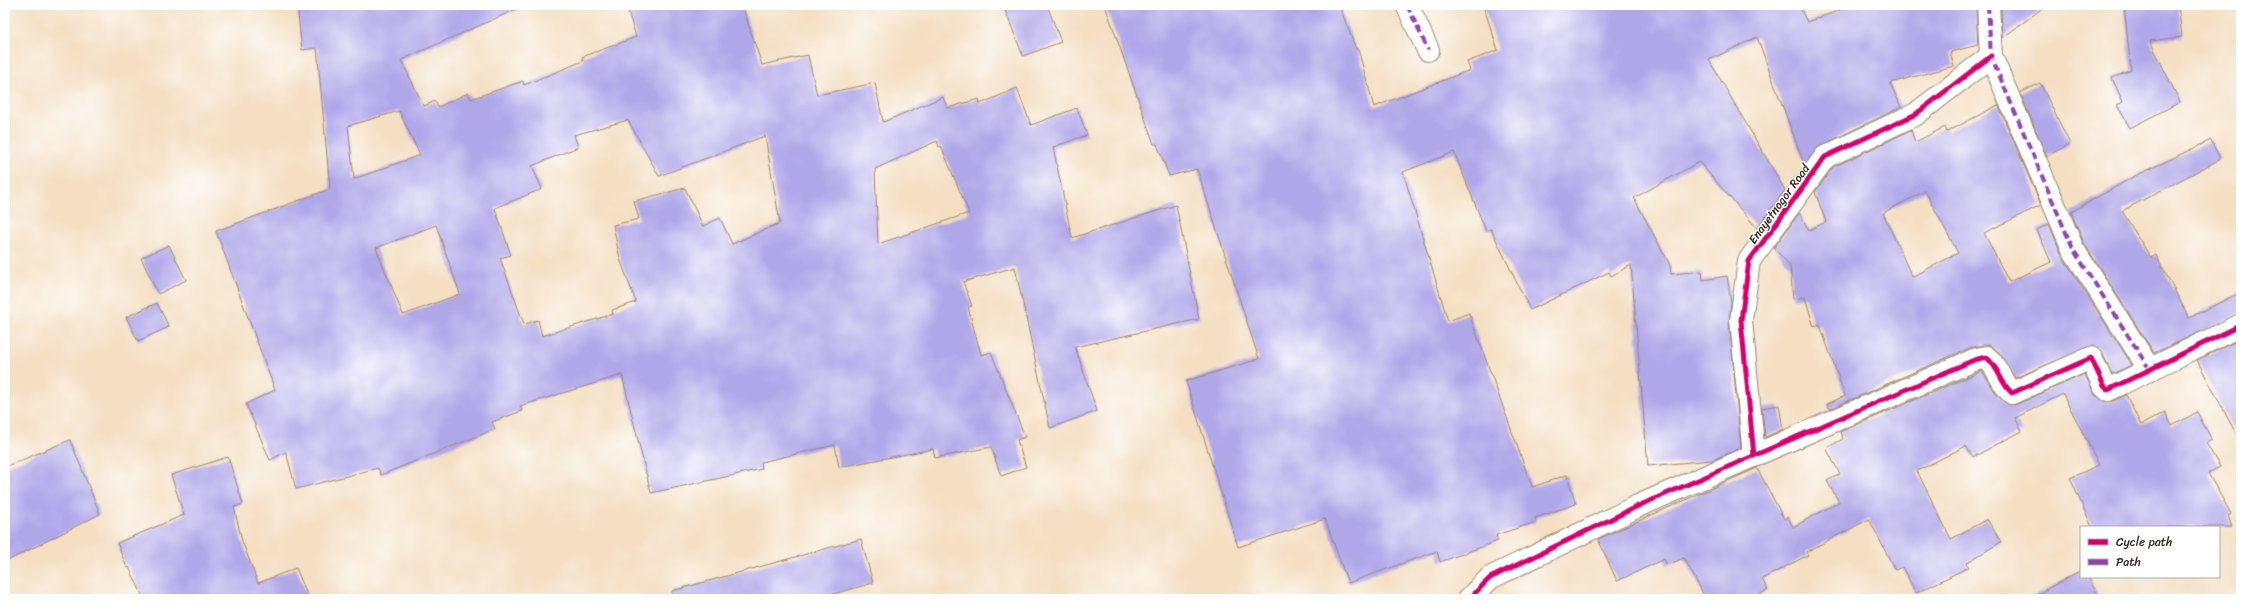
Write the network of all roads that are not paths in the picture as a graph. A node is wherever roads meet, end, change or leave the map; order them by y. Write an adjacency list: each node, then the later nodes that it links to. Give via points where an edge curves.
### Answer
1 (1407, 5): 3 (street)
2 (1988, 5): 4 (street)
3 (1428, 50)
4 (1991, 56): 6 (street, via 2073,250); 7 (street, Enayetnogor Road, via 1916,114 1825,157 1749,261 1741,320)
5 (2241, 325): 6 (street)
6 (2150, 370): 7 (street, via 2108,390 2092,358 2012,393 2007,389 1994,364 1986,357)
7 (1754, 456): 8 (street, via 1638,506 1490,578)
8 (1469, 599)

